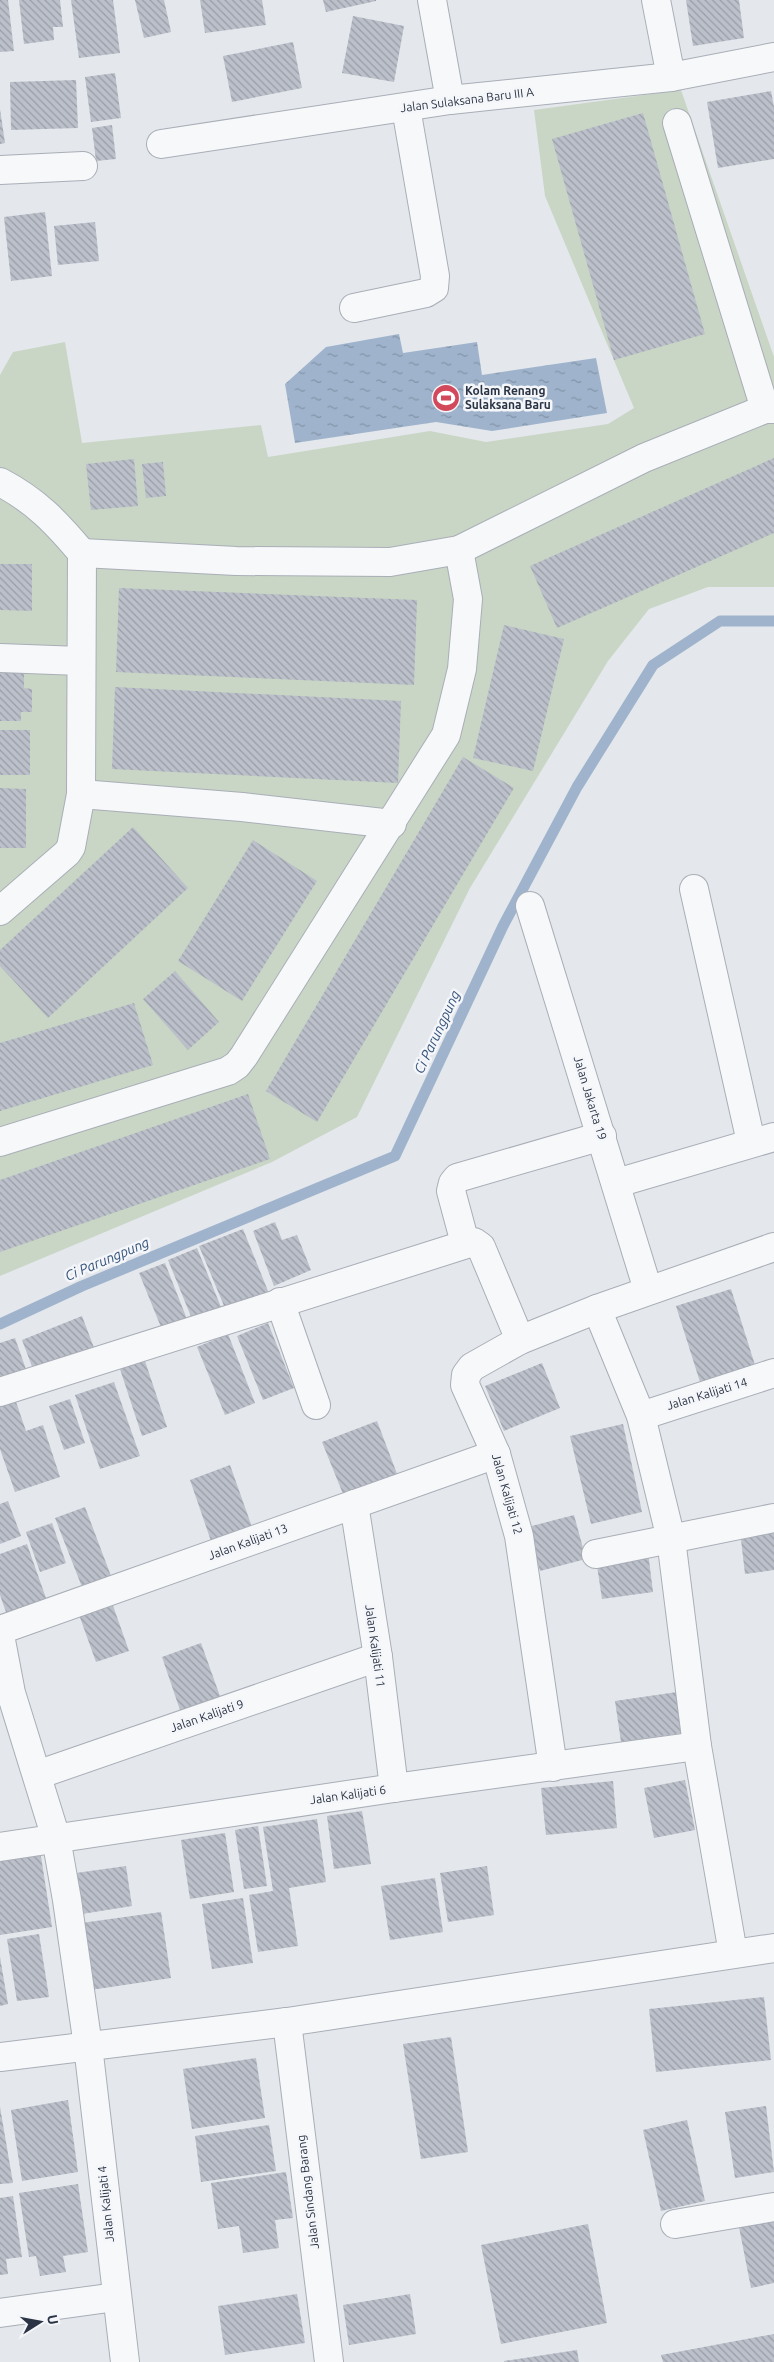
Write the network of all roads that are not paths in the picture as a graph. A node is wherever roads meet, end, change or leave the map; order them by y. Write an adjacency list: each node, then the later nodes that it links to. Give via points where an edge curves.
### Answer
1 (432, 0): 5 (street)
2 (656, 0): 4 (street)
3 (774, 57): 4 (street, Jalan Sulaksana Baru III A)
4 (671, 77): 5 (street, Jalan Sulaksana Baru III A)
5 (450, 100): 6 (street, Jalan Sulaksana Baru III A)
6 (406, 108): 8 (street, Jalan Sulaksana Baru III A); 11 (street, via 435,276 434,288 426,293)
7 (677, 123): 12 (street)
8 (161, 144)
9 (83, 166): 10 (street)
10 (0, 170)
11 (354, 308)
12 (770, 409): 14 (street, via 644,458)
13 (0, 482): 15 (street, via 25,495)
14 (459, 550): 15 (street, via 390,562 236,561); 19 (street, via 468,599 462,669 446,736)
15 (82, 553): 17 (street)
16 (0, 658): 17 (street)
17 (80, 661): 18 (street)
18 (80, 794): 19 (street, via 242,807); 22 (street, via 71,847)
19 (392, 824): 25 (street, via 237,1065 228,1071)
20 (694, 889): 24 (street)
21 (530, 906): 23 (street, Jalan Jakarta 19)
22 (0, 911)
23 (602, 1136): 26 (street, Jalan Jakarta 19); 27 (street, via 458,1178 451,1191)
24 (763, 1140): 26 (street)
25 (0, 1142)
26 (617, 1183): 29 (street, Jalan Jakarta 19)
27 (465, 1243): 30 (street); 32 (street, via 474,1242 481,1247)
28 (774, 1247): 29 (street, Jalan Kalijati 12)
29 (648, 1290): 31 (street, Jalan Kalijati 12)
30 (280, 1302): 34 (street); 35 (street)
31 (597, 1308): 32 (street, Jalan Kalijati 12); 36 (street)
32 (520, 1340): 37 (street, Jalan Kalijati 12, via 472,1366 465,1379)
33 (774, 1373): 36 (street, Jalan Kalijati 14)
34 (0, 1392)
35 (316, 1405)
36 (641, 1416): 40 (street)
37 (496, 1454): 38 (street, Jalan Kalijati 13); 46 (street, Jalan Kalijati 12, via 519,1536)
38 (354, 1504): 42 (street, Jalan Kalijati 13); 44 (street, Jalan Kalijati 11)
39 (774, 1518): 40 (street)
40 (671, 1539): 41 (street); 45 (street)
41 (596, 1554)
42 (0, 1630)
43 (0, 1635): 47 (street, Jalan Kalijati 4, via 12,1694)
44 (378, 1656): 47 (street, Jalan Kalijati 9); 48 (street, Jalan Kalijati 11)
45 (697, 1746): 46 (street, Jalan Kalijati 6); 52 (street)
46 (553, 1767): 48 (street, Jalan Kalijati 6)
47 (37, 1775): 49 (street, Jalan Kalijati 4)
48 (394, 1788): 49 (street, Jalan Kalijati 6)
49 (56, 1838): 50 (street, Jalan Kalijati 6); 54 (street, Jalan Kalijati 4)
50 (0, 1847)
51 (774, 1948): 52 (street)
52 (733, 1953): 53 (street)
53 (287, 2022): 54 (street); 61 (street, Jalan Sindang Barang)
54 (88, 2046): 55 (street); 58 (street, Jalan Kalijati 4)
55 (0, 2057)
56 (774, 2207): 57 (street)
57 (675, 2224)
58 (116, 2297): 59 (street); 60 (street, Jalan Kalijati 4)
59 (0, 2313)
60 (125, 2362)
61 (329, 2362)

